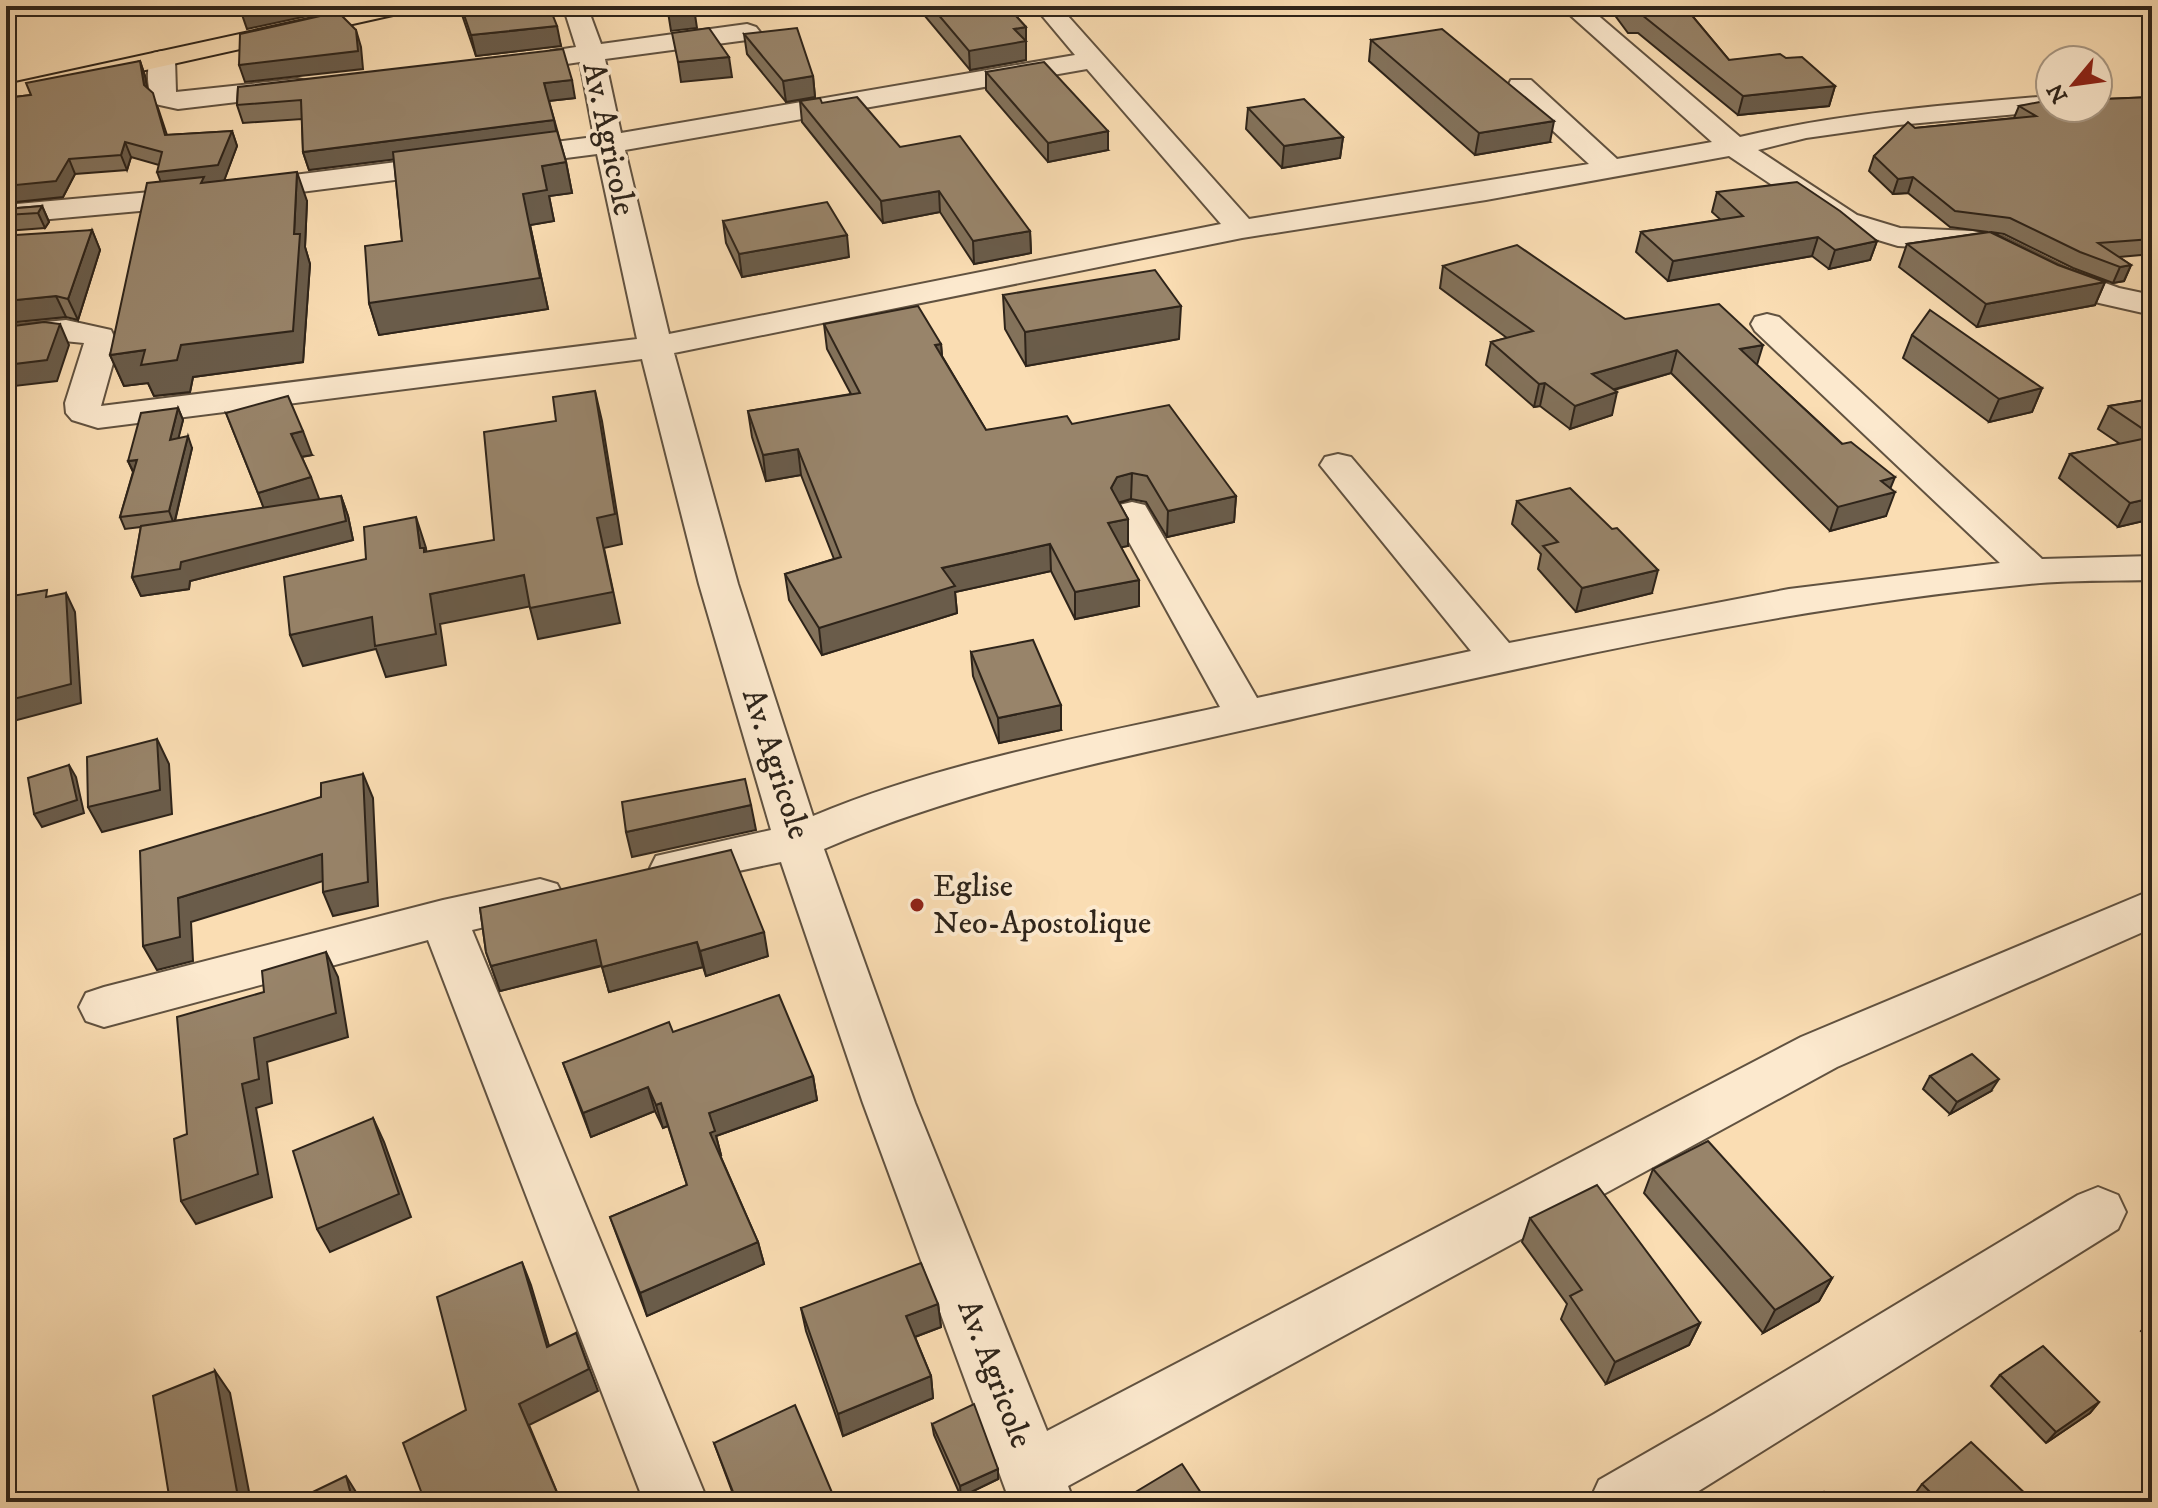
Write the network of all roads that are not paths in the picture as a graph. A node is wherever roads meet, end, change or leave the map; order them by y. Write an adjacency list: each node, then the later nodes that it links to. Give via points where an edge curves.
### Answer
1 (402, 6): 7 (main road)
2 (575, 6): 6 (street, Av. Agricole)
3 (1046, 6): 8 (street)
4 (1572, 6): 15 (street)
5 (747, 32): 6 (street)
6 (591, 53): 9 (street); 14 (street, Av. Agricole)
7 (162, 59): 10 (street, via 162,92 178,101); 12 (main road)
8 (1093, 60): 14 (street); 18 (street)
9 (527, 61)
10 (321, 85)
11 (1521, 86): 16 (street)
12 (6, 93)
13 (2034, 105): 15 (street, via 1882,119)
14 (608, 144): 17 (street, via 184,198); 22 (street, Av. Agricole)
15 (1734, 147): 16 (street); 19 (street, via 1846,221 1898,237 1992,244 2073,283)
16 (1611, 169): 18 (street)
17 (6, 214)
18 (1242, 229): 22 (street)
19 (2152, 305)
20 (1767, 324): 26 (street)
21 (6, 336): 22 (street, via 64,331 99,337 83,403 84,413 98,417)
22 (654, 347): 29 (street, Av. Agricole, via 708,554)
23 (1338, 465): 27 (street)
24 (1132, 513): 28 (street)
25 (2152, 568): 26 (street)
26 (2032, 571): 27 (street, via 1789,602)
27 (1499, 658): 28 (street)
28 (1245, 714): 29 (street, via 1000,771 869,811)
29 (799, 841): 30 (street); 36 (street, Av. Agricole, via 888,1102)
30 (629, 878)
31 (582, 888): 33 (street)
32 (2152, 908): 36 (street, via 1819,1052)
33 (443, 918): 34 (street); 37 (street)
34 (104, 1007)
35 (2098, 1212): 38 (street)
36 (1037, 1487)
37 (676, 1502)
38 (1621, 1502)

